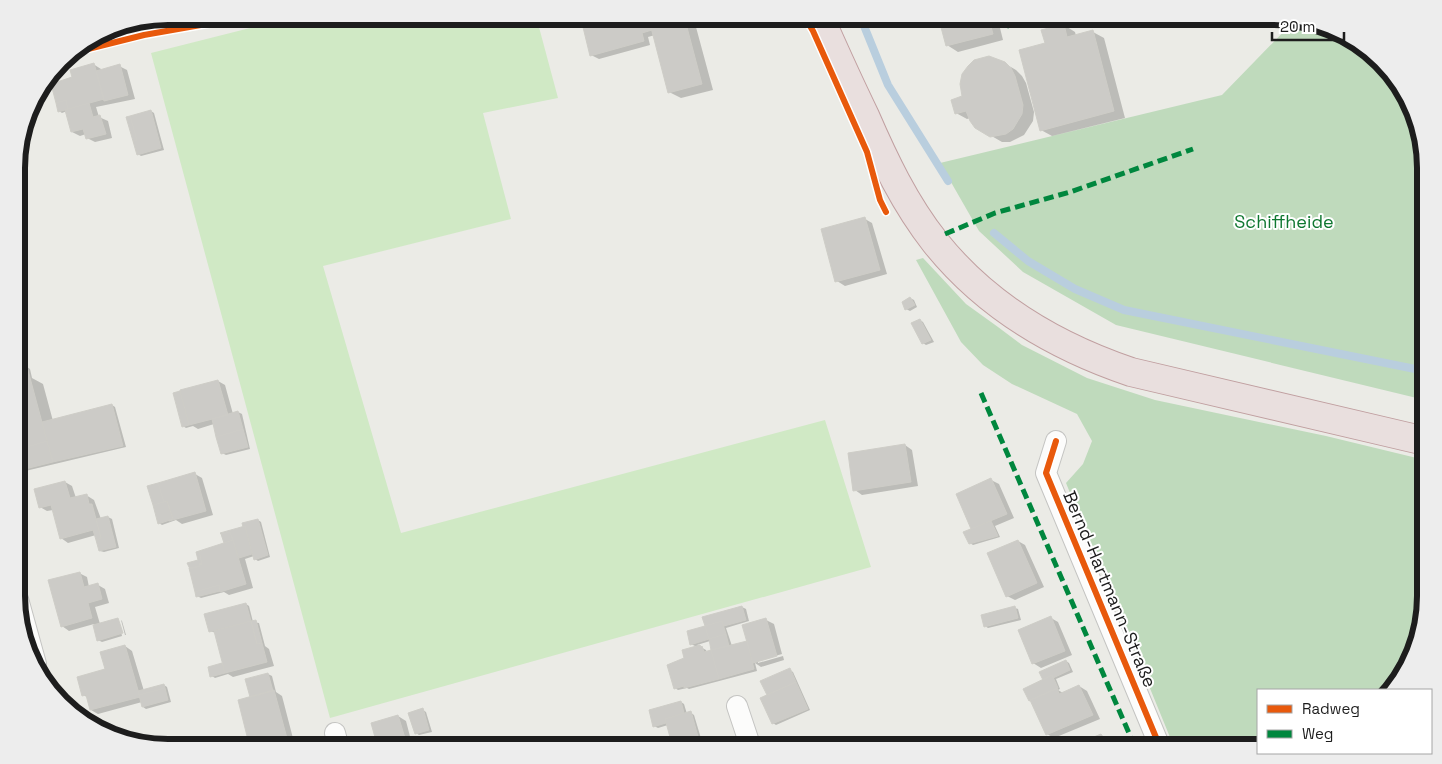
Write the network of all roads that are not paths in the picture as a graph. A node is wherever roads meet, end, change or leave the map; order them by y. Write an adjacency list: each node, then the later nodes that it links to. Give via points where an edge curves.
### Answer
1 (823, 25): 4 (highway, via 879,148 913,210 959,270 1010,313 1068,348 1130,372)
2 (843, 25): 3 (highway, via 881,123 923,202 966,258 1015,302 1070,336 1132,360)
3 (1417, 426)
4 (1417, 440)
5 (1056, 441): 8 (street, Bernd-Hartmann-Straße, via 1046,473)
6 (737, 706): 7 (street)
7 (748, 739)
8 (1156, 739)

